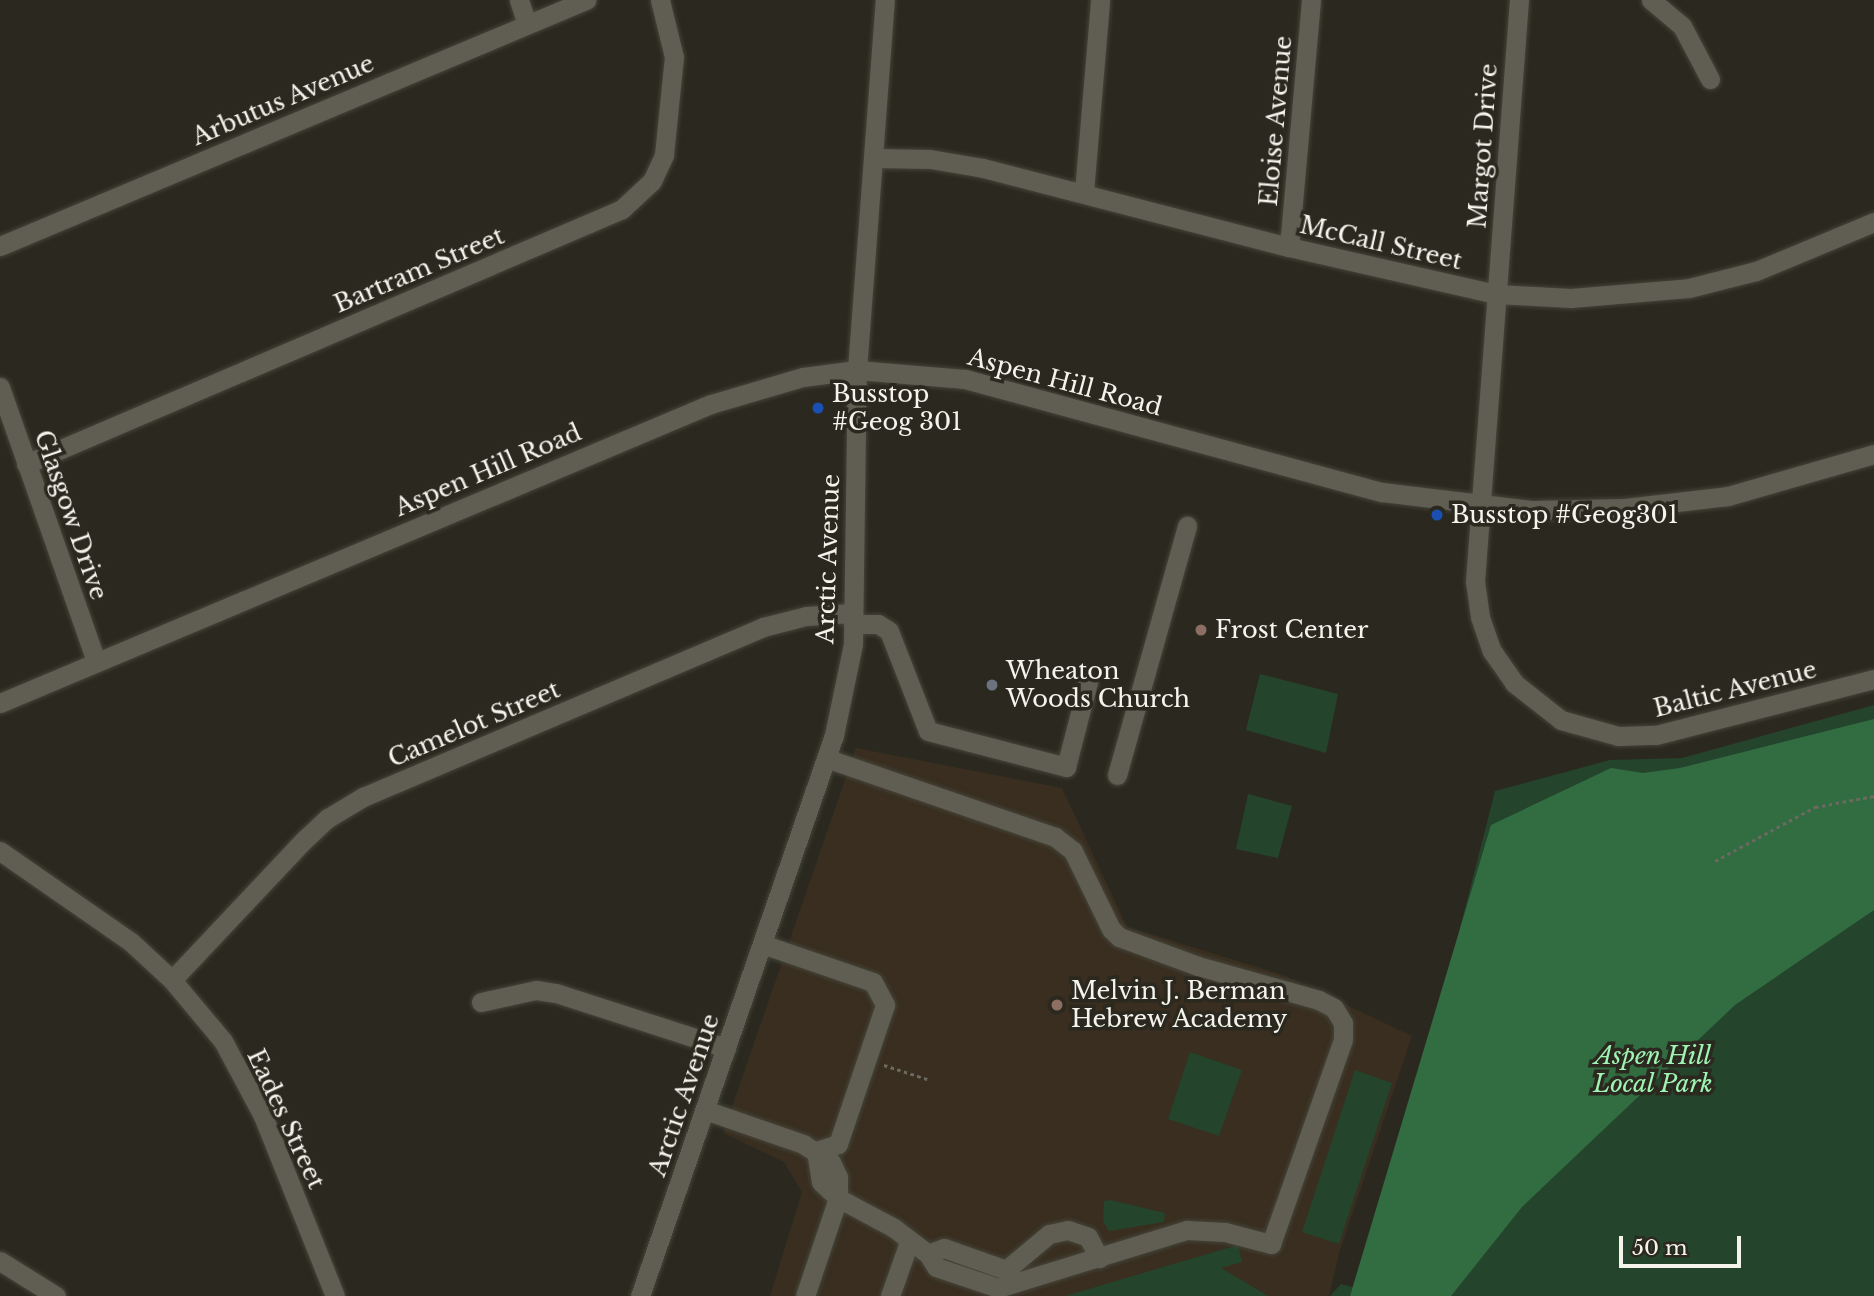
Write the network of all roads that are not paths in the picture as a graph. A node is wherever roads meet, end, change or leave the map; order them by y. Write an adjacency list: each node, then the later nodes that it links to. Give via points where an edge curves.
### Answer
1 (519, 0): 9 (street)
2 (586, 0): 9 (street, Arbutus Avenue)
3 (660, 0): 20 (street, Bartram Street, via 674,57 664,155 652,181 622,208)
4 (885, 0): 11 (street, Arctic Avenue)
5 (1100, 0): 12 (street)
6 (1311, 0): 15 (street, Eloise Avenue)
7 (1519, 0): 16 (street, Margot Drive)
8 (1651, 0): 10 (street, via 1682,26)
9 (527, 24): 14 (street, Arbutus Avenue)
10 (1710, 79)
11 (874, 158): 12 (street, McCall Street, via 930,159); 17 (street, Arctic Avenue)
12 (1084, 192): 15 (street, McCall Street)
13 (1874, 222): 16 (street, McCall Street, via 1756,271 1689,288 1571,299)
14 (0, 246)
15 (1289, 247): 16 (street, McCall Street)
16 (1496, 294): 21 (street, Margot Drive)
17 (857, 370): 21 (street, Aspen Hill Road, via 965,379 1382,492); 23 (street, Arctic Avenue); 24 (street, Aspen Hill Road, via 783,381 711,404)
18 (0, 387): 20 (street, Glasgow Drive)
19 (1874, 454): 21 (street, Aspen Hill Road, via 1728,496 1625,508 1531,510)
20 (26, 464): 24 (street, Glasgow Drive)
21 (1480, 505): 25 (street, Baltic Avenue, via 1475,581 1480,617 1492,651 1514,682 1560,720 1618,736 1656,735)
22 (1187, 526): 29 (street)
23 (853, 618): 26 (street, Camelot Street, via 889,631 928,731 1066,767); 28 (street, Arctic Avenue, via 853,644); 32 (street, Camelot Street, via 806,616 763,627 363,797 328,818 303,841)
24 (95, 659): 27 (street, Aspen Hill Road)
25 (1874, 679)
26 (1088, 682)
27 (0, 703)
28 (826, 758): 31 (street, Arctic Avenue); 40 (street, via 1055,837 1073,851 1111,929 1129,942 1334,1008 1343,1024 1343,1039 1271,1244 1225,1232 1187,1230)
29 (1117, 775)
30 (0, 851): 32 (street, Eades Street, via 131,942)
31 (762, 944): 34 (street, Arctic Avenue); 36 (street, via 873,982 886,1005 838,1144)
32 (172, 980): 43 (street, Eades Street, via 223,1041 263,1116)
33 (481, 1002): 34 (street, via 536,990 556,993)
34 (726, 1048): 35 (street, Arctic Avenue)
35 (705, 1110): 36 (street); 44 (street, Arctic Avenue)
36 (816, 1151): 37 (street, via 831,1162 838,1177)
37 (838, 1198): 38 (street, via 894,1228); 45 (street)
38 (909, 1242): 39 (street); 46 (street)
39 (928, 1254): 40 (street, via 936,1266 998,1288); 40 (street, via 944,1248 1006,1270 1049,1234 1068,1230 1088,1237)
40 (1099, 1258)
41 (0, 1261): 42 (street)
42 (56, 1296)
43 (335, 1296)
44 (640, 1296)
45 (805, 1296)
46 (890, 1296)

